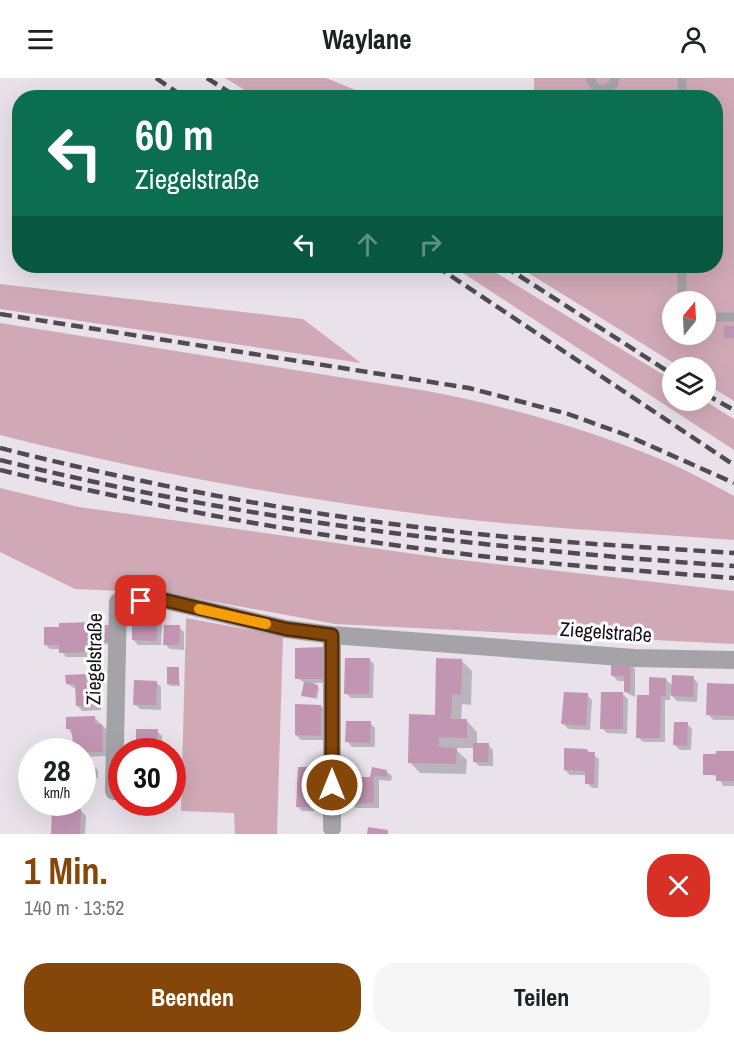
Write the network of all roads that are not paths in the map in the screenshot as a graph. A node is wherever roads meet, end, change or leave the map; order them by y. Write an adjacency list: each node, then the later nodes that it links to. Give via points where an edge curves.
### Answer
1 (682, 273): 2 (lane)
2 (682, 291)
3 (716, 317): 4 (lane)
4 (734, 317)
5 (332, 635): 6 (street, Ziegelstraße, via 634,658); 7 (street, Ziegelstraße, via 286,629 164,600 118,602); 8 (street)
6 (734, 660)
7 (115, 738)
8 (332, 828)

